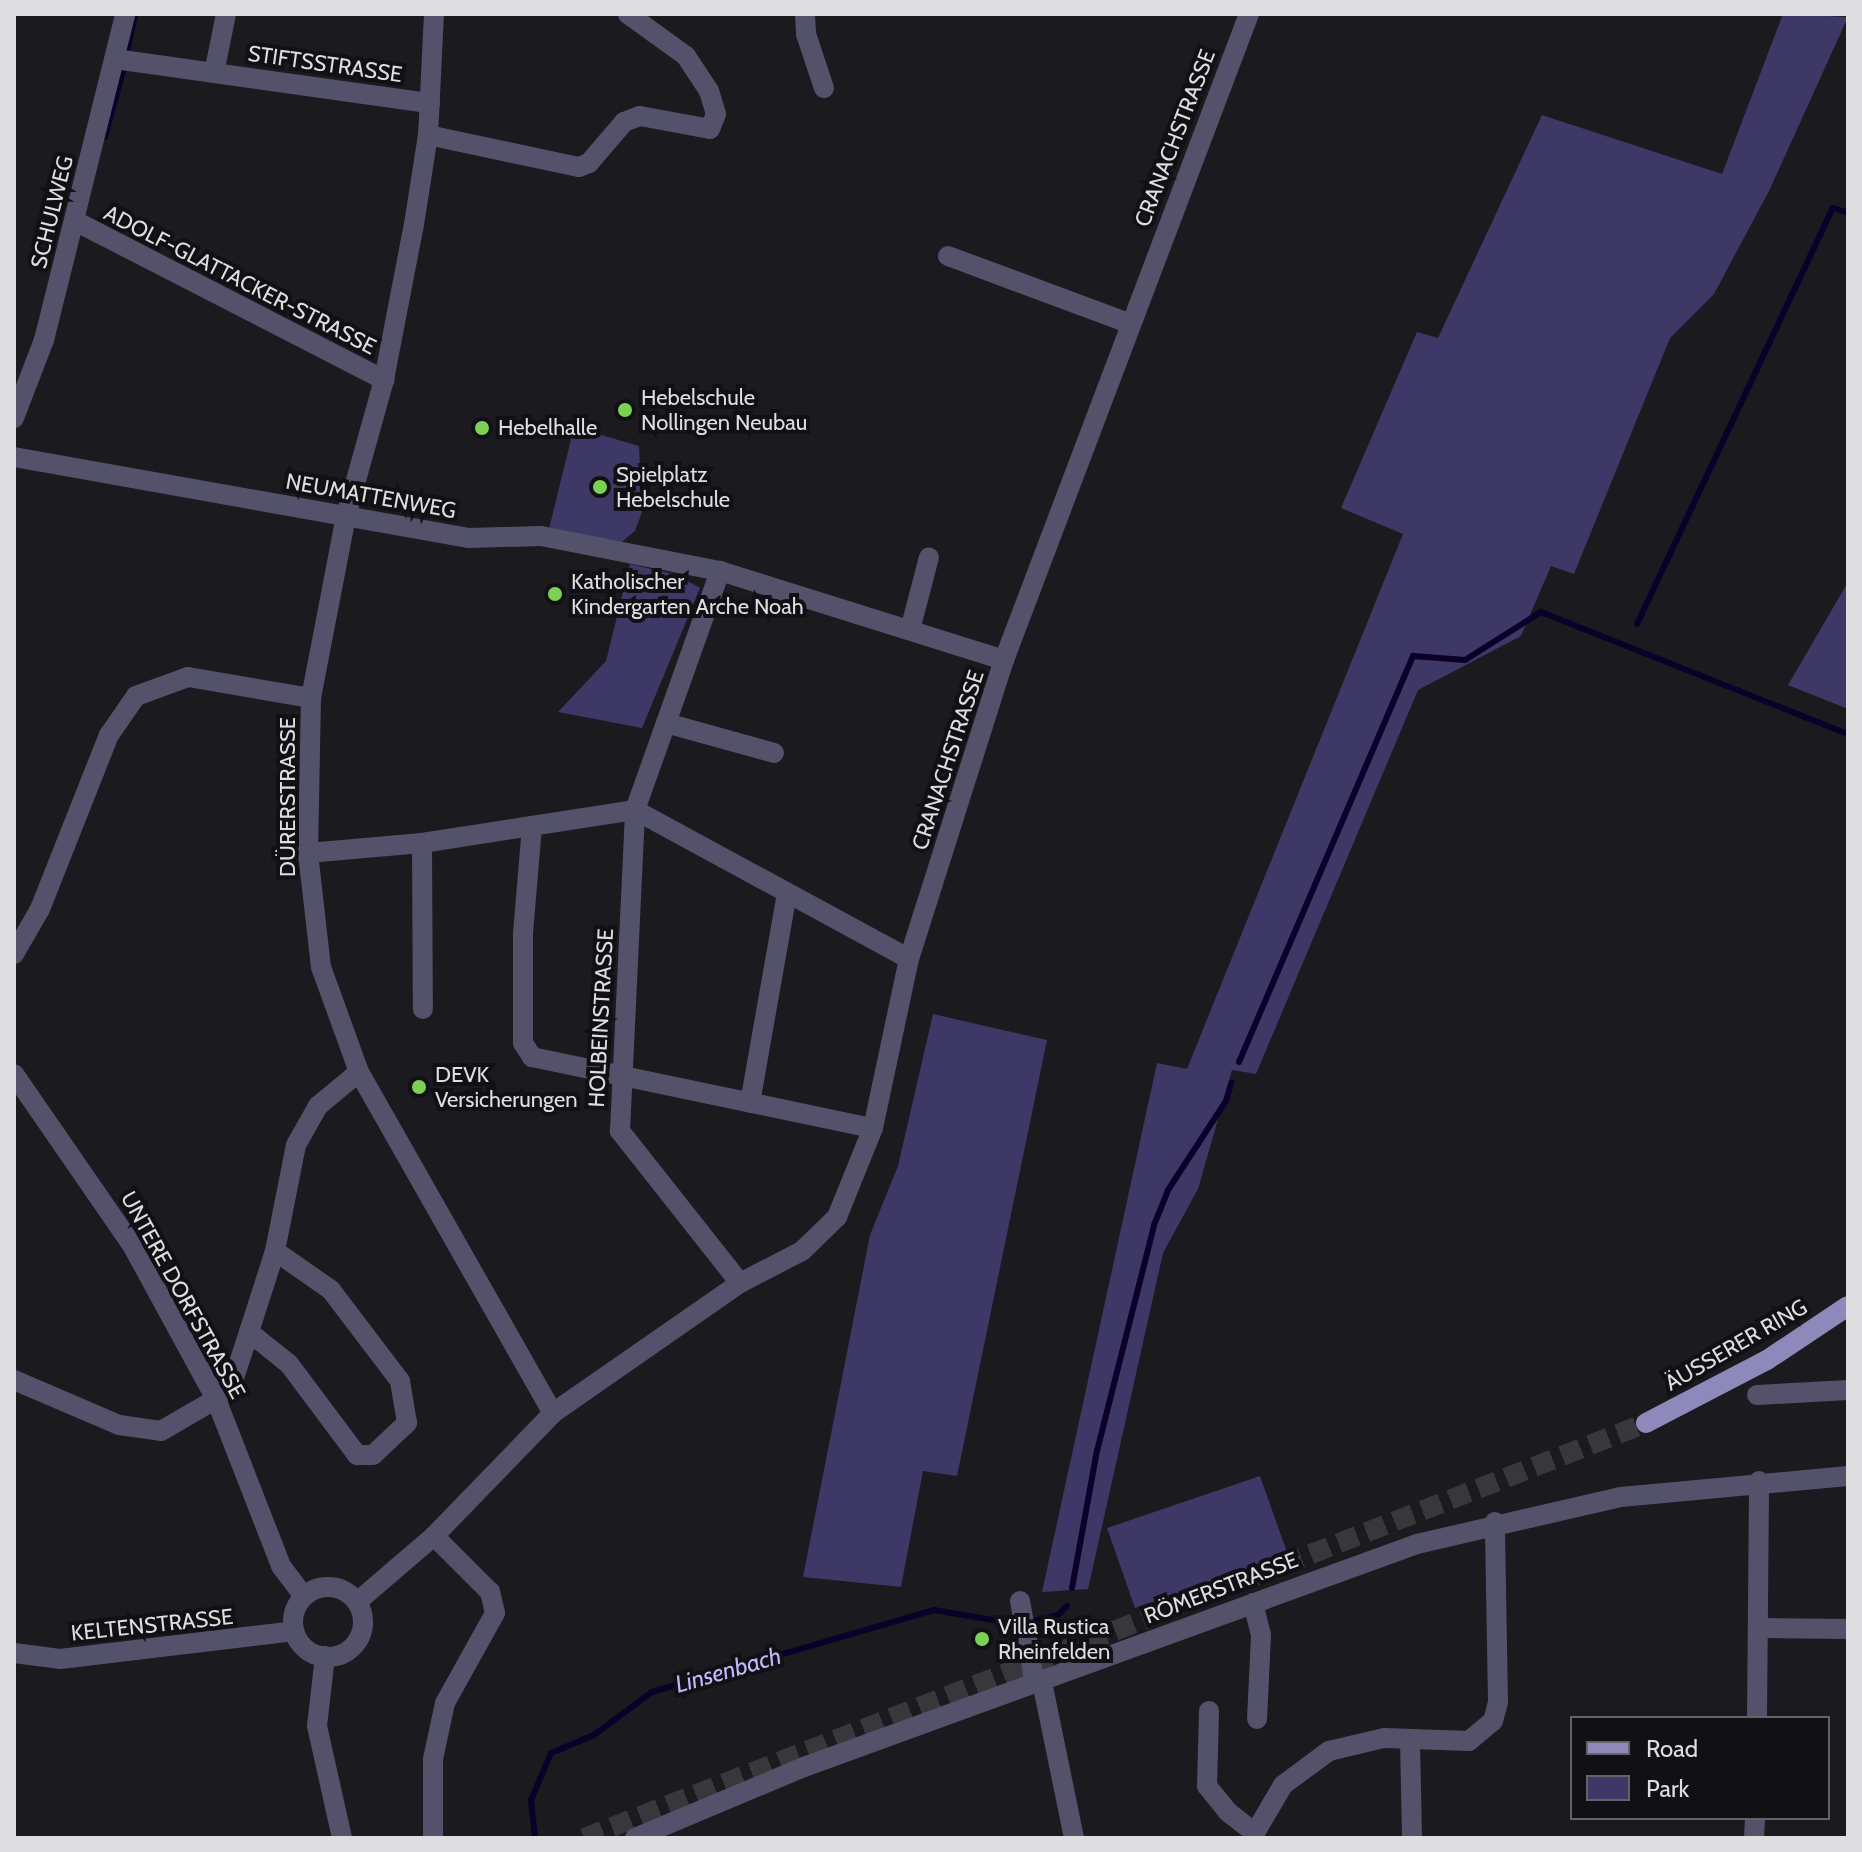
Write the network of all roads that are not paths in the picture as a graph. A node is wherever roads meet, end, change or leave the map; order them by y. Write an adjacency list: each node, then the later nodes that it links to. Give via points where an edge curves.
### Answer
1 (125, 14): 7 (street, SCHULWEG)
2 (226, 14): 8 (street, STIFTSSTRASSE)
3 (434, 14): 10 (street, DÜRERSTRASSE)
4 (628, 14): 11 (street, via 686,56 709,91 716,114 710,129 640,116 624,122 589,163 579,167)
5 (804, 14): 9 (street)
6 (1249, 14): 14 (street, CRANACHSTRASSE)
7 (115, 59): 8 (street, STIFTSSTRASSE); 12 (street, SCHULWEG)
8 (214, 73): 10 (street, STIFTSSTRASSE)
9 (824, 88)
10 (430, 103): 11 (street, DÜRERSTRASSE)
11 (428, 135): 15 (street, DÜRERSTRASSE)
12 (75, 221): 15 (street, ADOLF-GLATTACKER-STRASSE); 16 (street, SCHULWEG, via 44,340)
13 (948, 256): 14 (street)
14 (1131, 324): 22 (street, CRANACHSTRASSE)
15 (384, 380): 18 (street, DÜRERSTRASSE)
16 (14, 418)
17 (14, 457): 18 (street, NEUMATTENWEG)
18 (346, 516): 20 (street, NEUMATTENWEG, via 468,538 541,536); 23 (street, DÜRERSTRASSE)
19 (929, 557): 21 (street)
20 (720, 571): 21 (street, NEUMATTENWEG); 24 (street, HOLBEINSTRASSE)
21 (910, 630): 22 (street, NEUMATTENWEG)
22 (1004, 660): 32 (street, CRANACHSTRASSE)
23 (311, 698): 29 (street, DÜRERSTRASSE); 31 (street, via 188,677 136,696 109,735 40,909)
24 (666, 723): 25 (street); 26 (street, HOLBEINSTRASSE)
25 (774, 753)
26 (635, 810): 27 (street); 30 (street); 36 (street, HOLBEINSTRASSE)
27 (532, 826): 28 (street); 36 (street, via 523,933 523,1043 532,1057)
28 (422, 843): 29 (street); 33 (street)
29 (308, 853): 34 (street, DÜRERSTRASSE, via 321,967)
30 (787, 893): 32 (street); 37 (street)
31 (14, 954)
32 (909, 959): 38 (street, CRANACHSTRASSE)
33 (423, 1009)
34 (359, 1072): 39 (street, via 318,1106 296,1145); 47 (street, DÜRERSTRASSE)
35 (14, 1074): 46 (street, UNTERE DORFSTRASSE, via 132,1245)
36 (623, 1079): 37 (street); 40 (street, HOLBEINSTRASSE, via 620,1131)
37 (750, 1103): 38 (street)
38 (873, 1128): 40 (street, CRANACHSTRASSE, via 837,1217 802,1251)
39 (275, 1251): 42 (street); 42 (street, via 331,1290 400,1381 407,1423 373,1455 357,1455 289,1364)
40 (740, 1283): 47 (street)
41 (1848, 1306): 48 (main road, ÄUSSERER RING, via 1767,1360)
42 (249, 1332): 46 (street, via 234,1378)
43 (14, 1380): 46 (street, via 119,1425 161,1431)
44 (1848, 1390): 45 (street)
45 (1757, 1395)
46 (216, 1399): 53 (street, UNTERE DORFSTRASSE, via 269,1540)
47 (553, 1413): 52 (street)
48 (1646, 1423)
49 (1848, 1476): 50 (street, RÖMERSTRASSE)
50 (1759, 1481): 51 (street, RÖMERSTRASSE, via 1621,1497); 57 (street)
51 (1495, 1522): 56 (street, RÖMERSTRASSE, via 1345,1567); 66 (street, via 1498,1702 1493,1721 1469,1741)
52 (434, 1536): 55 (street); 69 (street, via 490,1592 495,1613 445,1703 433,1759)
53 (304, 1596): 55 (street, via 330,1586); 59 (street, via 295,1611)
54 (1020, 1601): 62 (street)
55 (357, 1602): 61 (street, via 363,1623 357,1642 341,1654)
56 (1253, 1603): 62 (street, RÖMERSTRASSE); 65 (street, via 1261,1635)
57 (1760, 1628): 58 (street); 64 (street)
58 (1848, 1629)
59 (294, 1631): 60 (street, KELTENSTRASSE, via 60,1659); 61 (street, via 312,1653)
60 (14, 1653)
61 (325, 1656): 68 (street, via 317,1726)
62 (1039, 1683): 70 (street, RÖMERSTRASSE, via 804,1767); 71 (street)
63 (1209, 1711): 67 (street, via 1207,1786)
64 (1757, 1716)
65 (1257, 1719)
66 (1410, 1741): 67 (street, via 1358,1742 1302,1766 1267,1807); 72 (street)
67 (1254, 1836)
68 (342, 1838)
69 (433, 1838)
70 (635, 1838)
71 (1074, 1838)
72 (1412, 1838)

